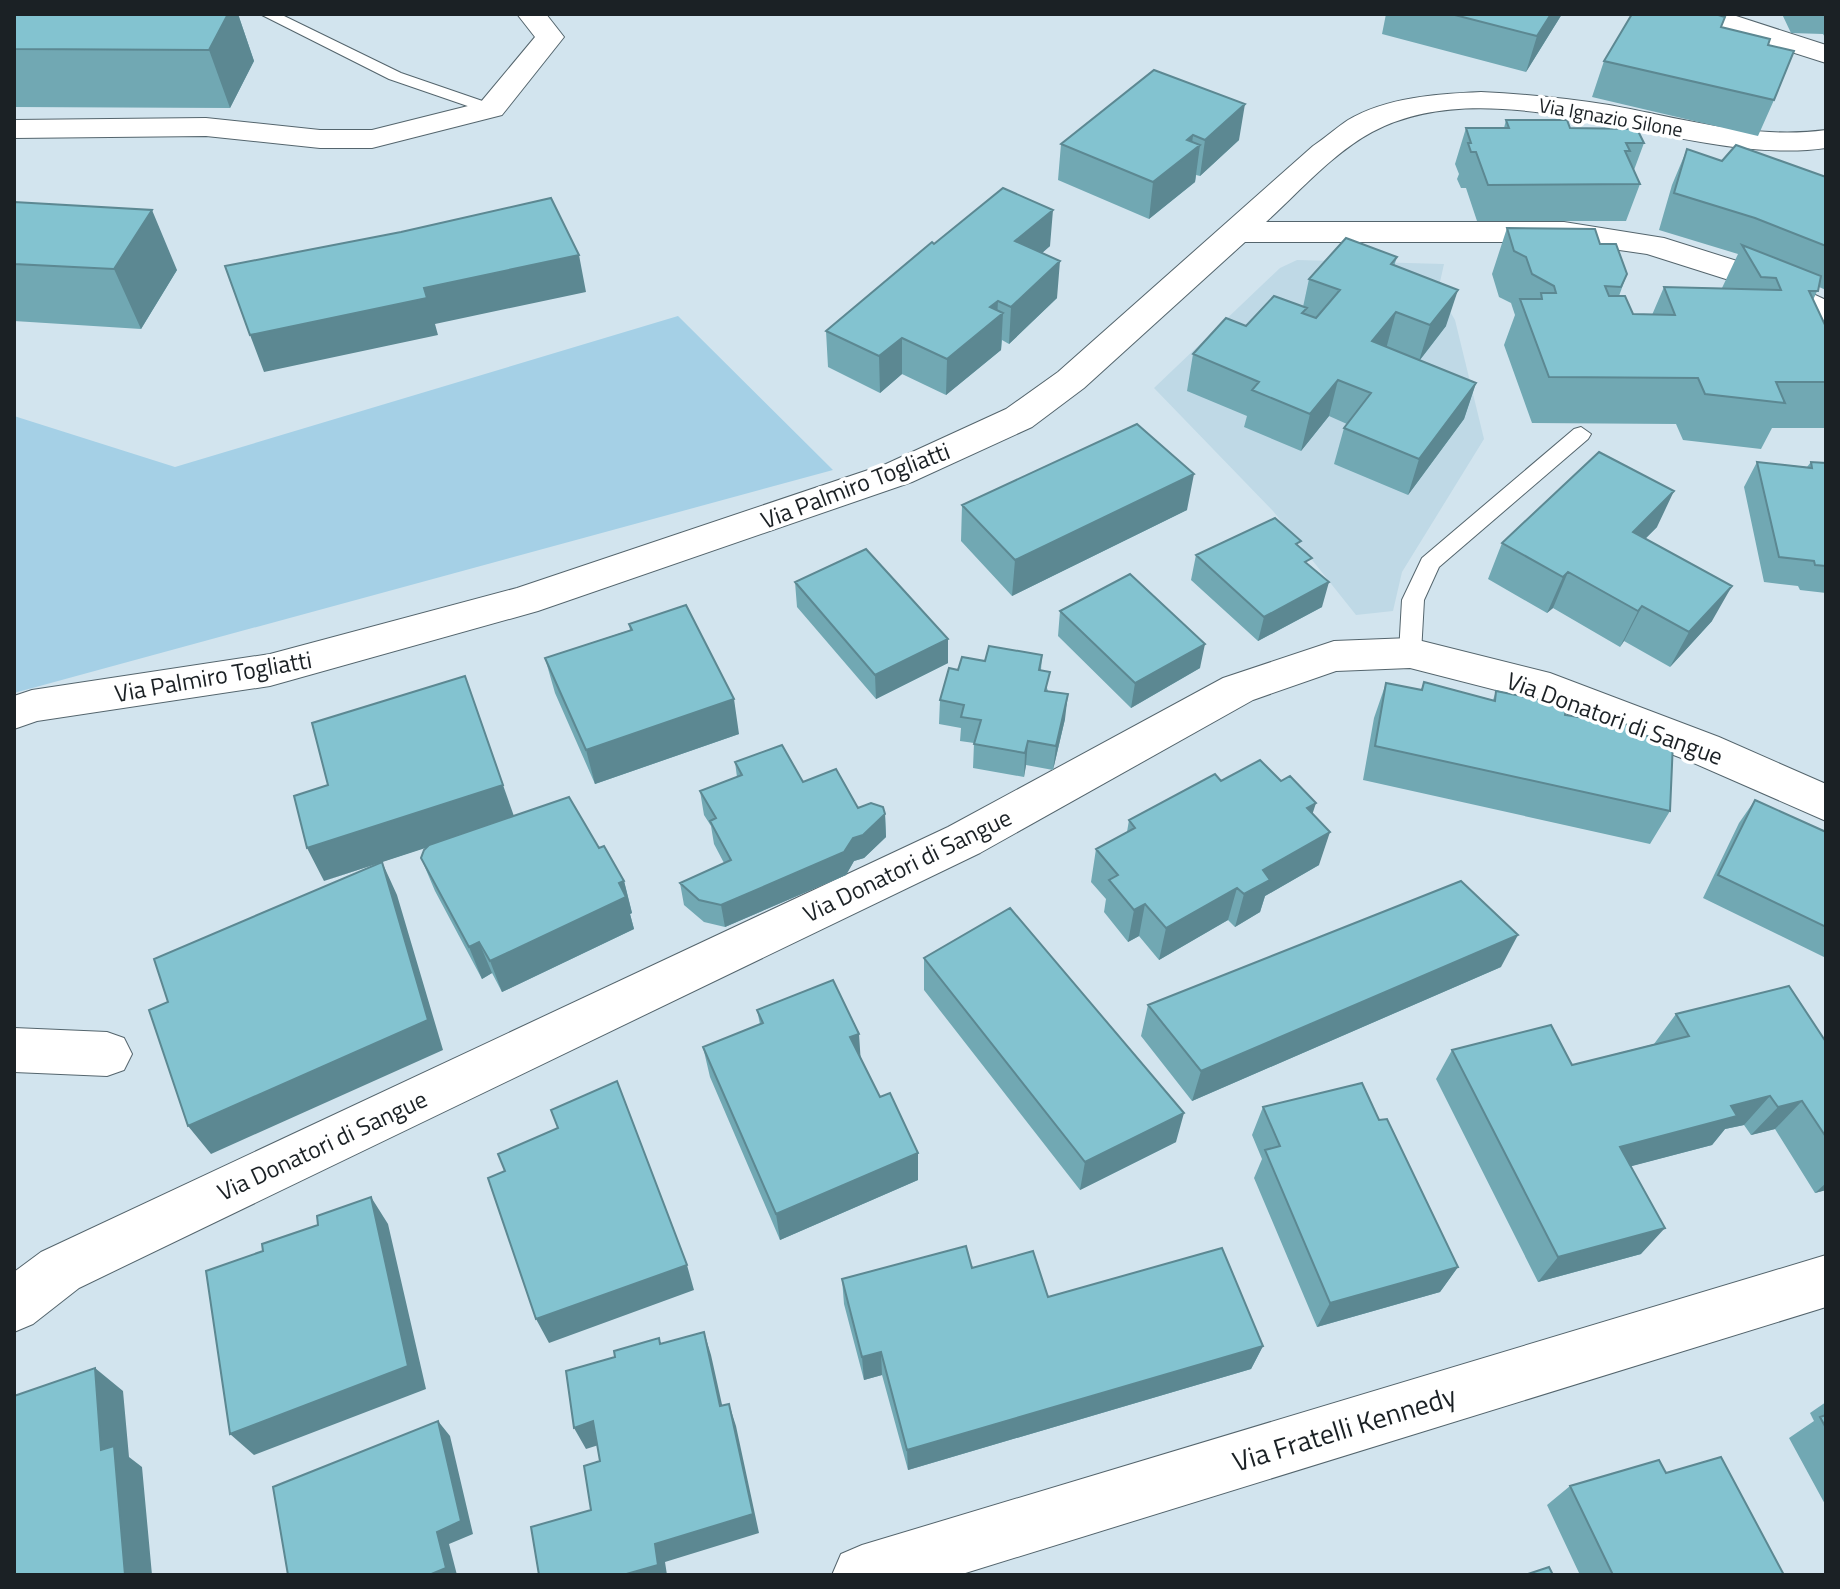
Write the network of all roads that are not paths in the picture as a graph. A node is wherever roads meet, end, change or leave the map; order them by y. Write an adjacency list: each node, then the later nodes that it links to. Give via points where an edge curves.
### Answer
1 (268, 14): 5 (lane, via 395,76)
2 (531, 14): 5 (street, via 550,37)
3 (1701, 14): 4 (street)
4 (1826, 54)
5 (491, 109): 7 (street, via 372,139 206,127)
6 (1396, 112): 8 (street, Via Ignazio Silone, via 1470,101 1553,104 1762,144); 9 (street, Via Ignazio Silone, via 1471,112 1745,157); 10 (street, Via Ignazio Silone, via 1362,125 1324,153)
7 (14, 129)
8 (1826, 139)
9 (1826, 164)
10 (1237, 232): 11 (street, via 1564,232 1652,245 1741,273); 14 (street, Via Palmiro Togliatti, via 1071,380 1019,418 899,473 524,601 285,666)
11 (1826, 313)
12 (1581, 434): 13 (lane, via 1430,563 1413,600)
13 (1410, 653): 15 (street, Via Donatori di Sangue, via 1535,684); 19 (street, Via Donatori di Sangue, via 1334,656 1238,689 964,840 60,1270)
14 (14, 713)
15 (1826, 803)
16 (14, 1050): 17 (street)
17 (107, 1054)
18 (1826, 1281): 20 (street, Via Fratelli Kennedy)
19 (14, 1305)
20 (862, 1575)

